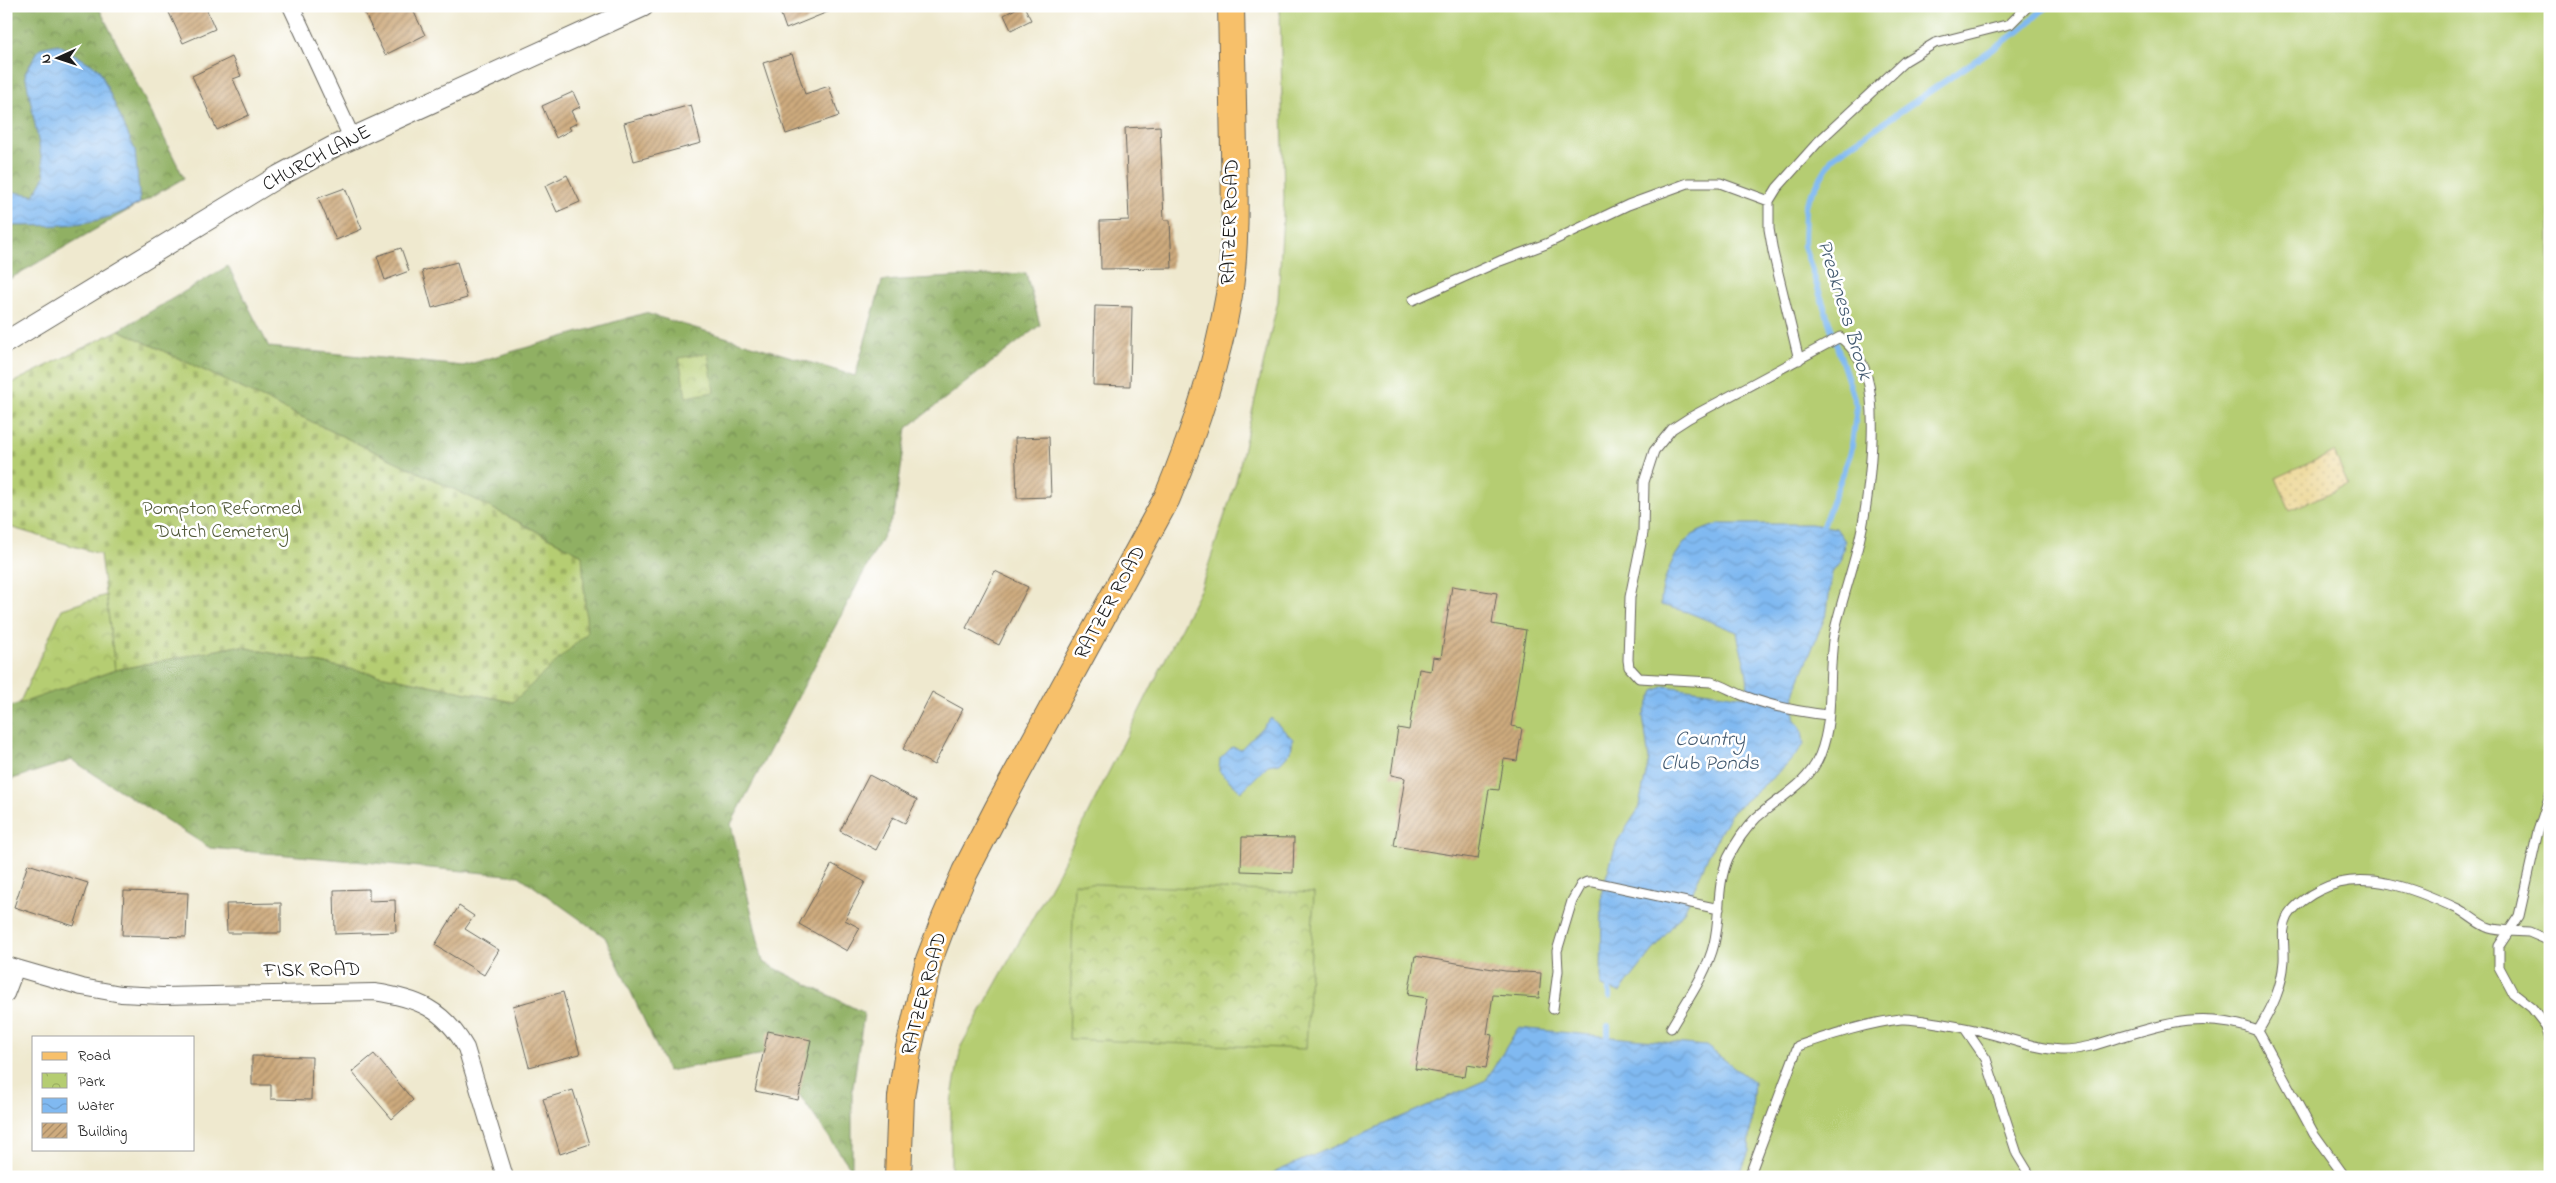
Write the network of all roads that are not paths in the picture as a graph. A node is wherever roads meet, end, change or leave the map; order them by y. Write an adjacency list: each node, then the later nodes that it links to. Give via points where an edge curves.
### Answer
1 (291, 6): 5 (street)
2 (643, 6): 5 (street, CHURCH LANE)
3 (1231, 6): 23 (main road, RATZER ROAD, via 1233,248 1229,293 1213,365 1186,452 1166,498 998,808 945,918 929,960 908,1052 901,1097)
4 (2028, 6): 6 (lane, via 2010,24 1935,43 1905,61 1819,141 1777,188)
5 (352, 138): 8 (street, CHURCH LANE, via 280,176)
6 (1770, 201): 7 (lane, via 1720,183 1688,183 1628,205 1546,244); 9 (lane, via 1772,252)
7 (1413, 300)
8 (6, 342)
9 (1799, 360): 10 (lane, via 1840,337 1852,347 1867,376 1872,422 1863,525 1834,634); 10 (lane, via 1672,429 1654,452 1644,482 1643,533 1630,597 1629,668 1640,678 1711,682 1794,712)
10 (1828, 715): 12 (lane, via 1820,755 1806,780 1756,819 1728,859 1719,894)
11 (2550, 794): 13 (lane, via 2538,831 2519,916)
12 (1719, 909): 17 (lane, via 1587,882 1581,885 1572,901 1557,951); 18 (lane, via 1709,961)
13 (2509, 930): 14 (lane, via 2529,932); 20 (lane, via 2488,928 2445,903 2398,886 2374,881 2327,886 2310,895 2288,916 2283,934 2284,960 2278,993); 21 (lane, via 2499,946 2499,967 2514,993 2546,1026)
14 (2550, 941)
15 (11, 966): 16 (street); 22 (street, FISK ROAD, via 82,987 121,994 374,992 421,1004 441,1016 466,1048)
16 (6, 994)
17 (1553, 1009)
18 (1671, 1028)
19 (1966, 1030): 20 (lane, via 2062,1050 2094,1046 2185,1020 2231,1022); 24 (lane, via 1902,1019 1842,1031 1798,1046); 25 (lane, via 1986,1059 2017,1154)
20 (2258, 1031): 26 (lane, via 2314,1134)
21 (2550, 1040)
22 (505, 1177)
23 (898, 1177)
24 (1749, 1177)
25 (2031, 1177)
26 (2345, 1177)

